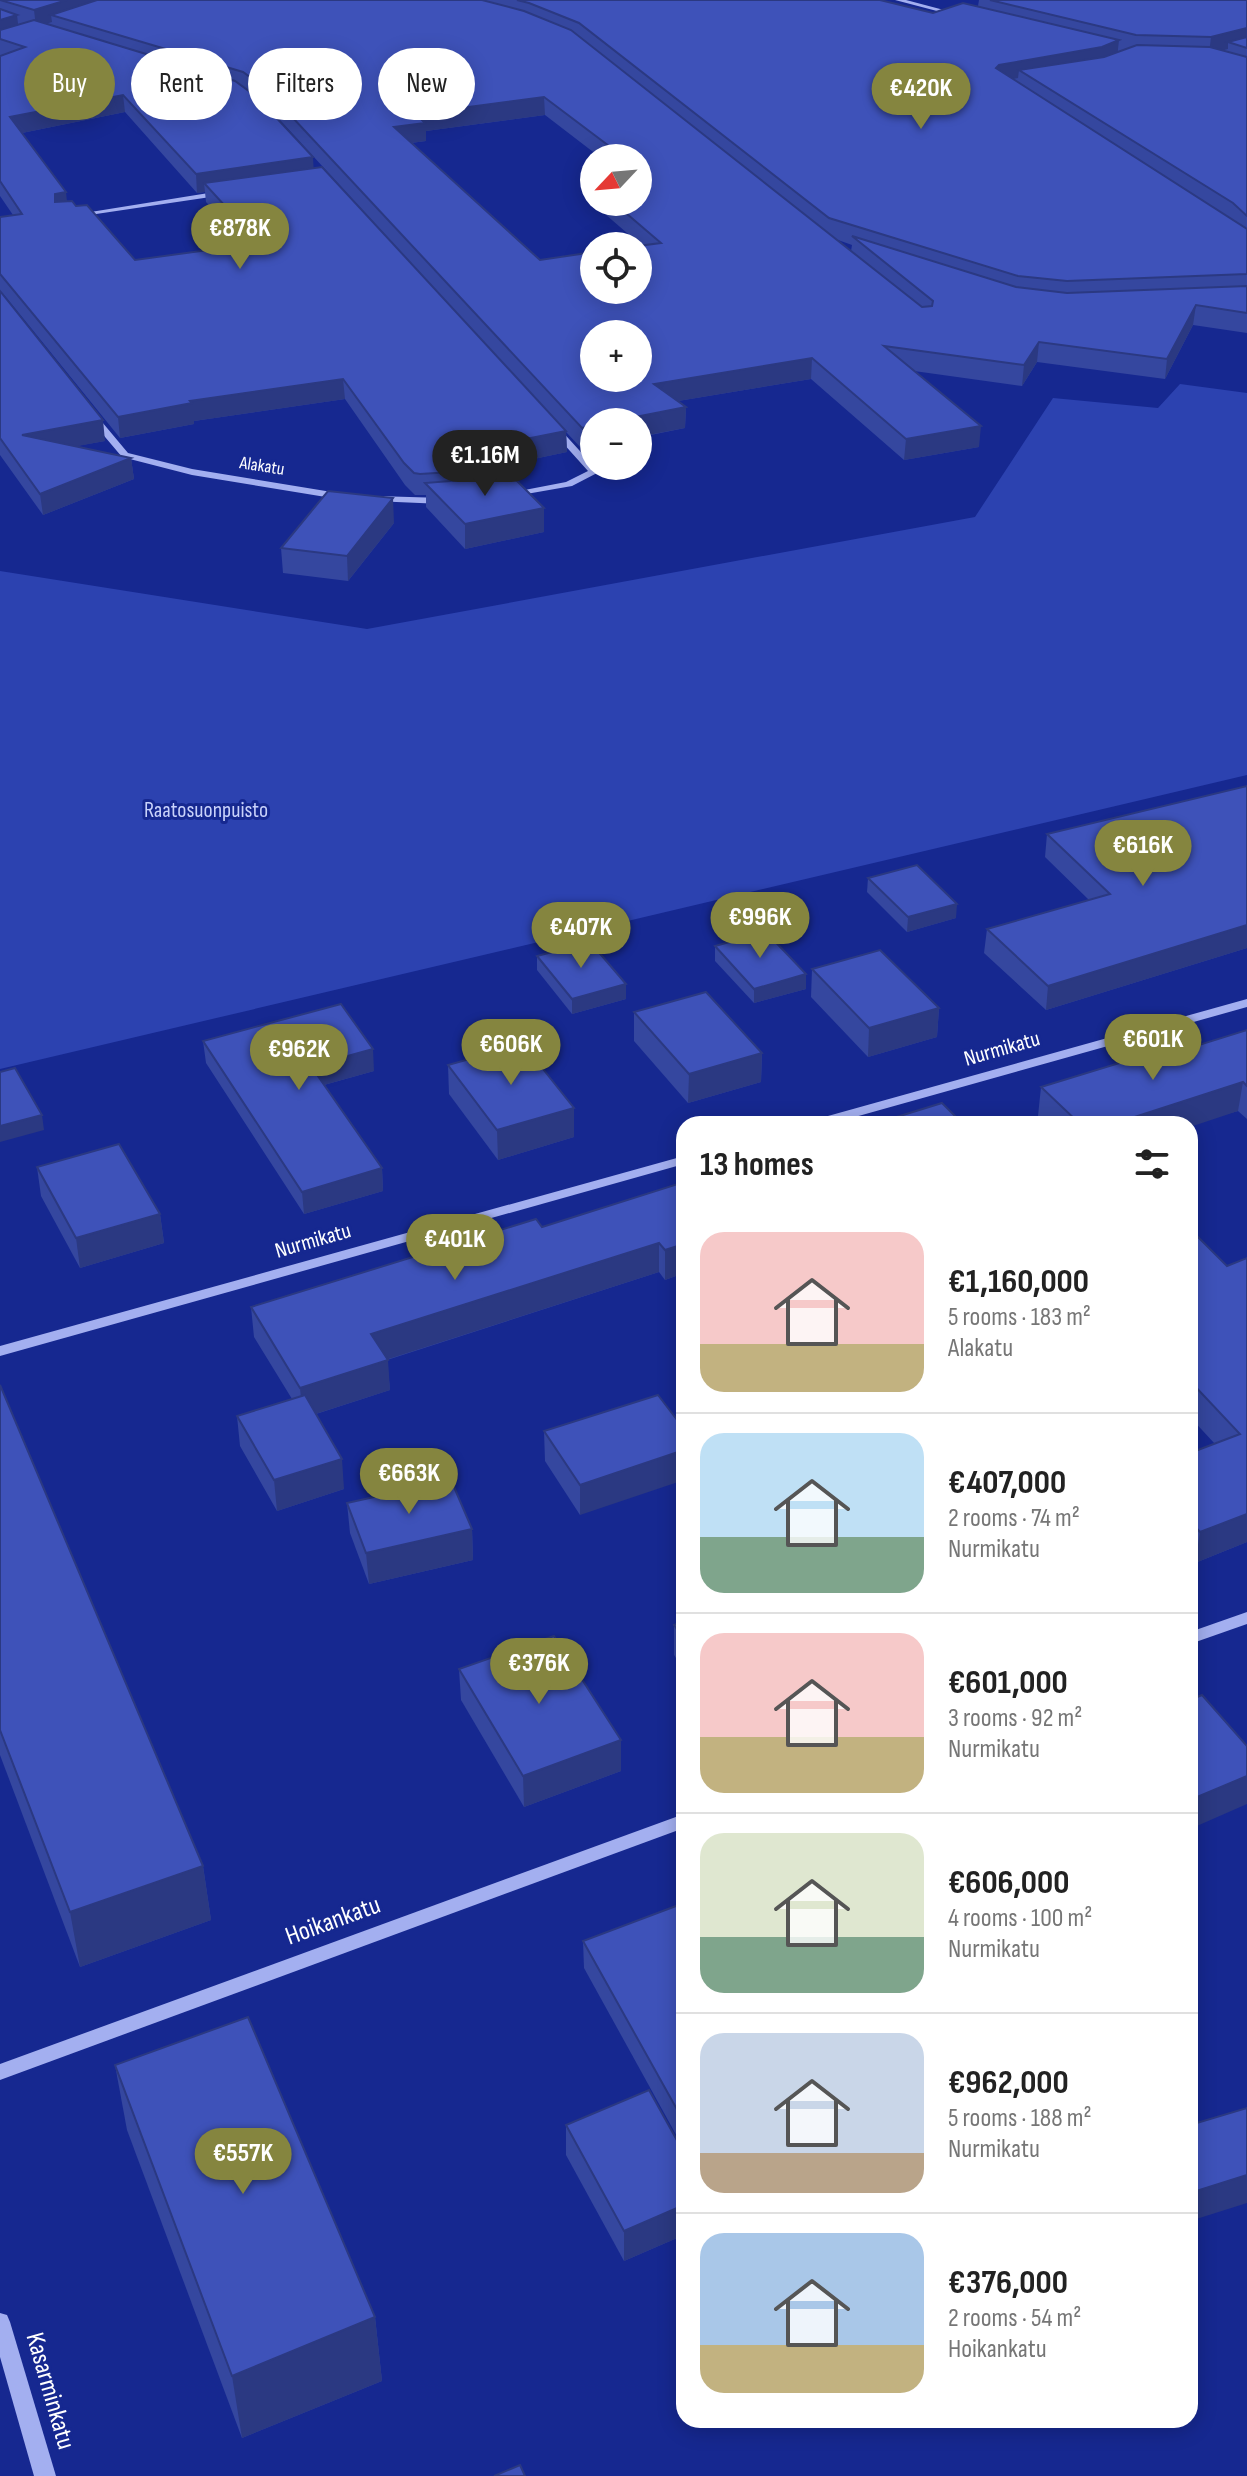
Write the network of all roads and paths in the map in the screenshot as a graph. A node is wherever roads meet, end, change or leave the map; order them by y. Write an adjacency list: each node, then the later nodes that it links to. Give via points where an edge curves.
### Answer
1 (898, 0): 2 (street)
2 (970, 18)
3 (234, 191): 4 (street)
4 (62, 217)
5 (82, 403): 8 (street, Alakatu, via 125,455 192,472)
6 (553, 426): 7 (street, via 594,472 569,484)
7 (498, 497)
8 (351, 498)
9 (365, 499): 10 (street)
10 (458, 501)
11 (1247, 1003): 12 (street, Nurmikatu)
12 (844, 1116)
13 (676, 1162): 14 (street, Nurmikatu)
14 (0, 1351)
15 (1247, 1618): 16 (street)
16 (1198, 1635)
17 (676, 1824): 18 (street, Hoikankatu)
18 (0, 2072)
19 (0, 2322): 20 (street, Kasarminkatu)
20 (45, 2476)

